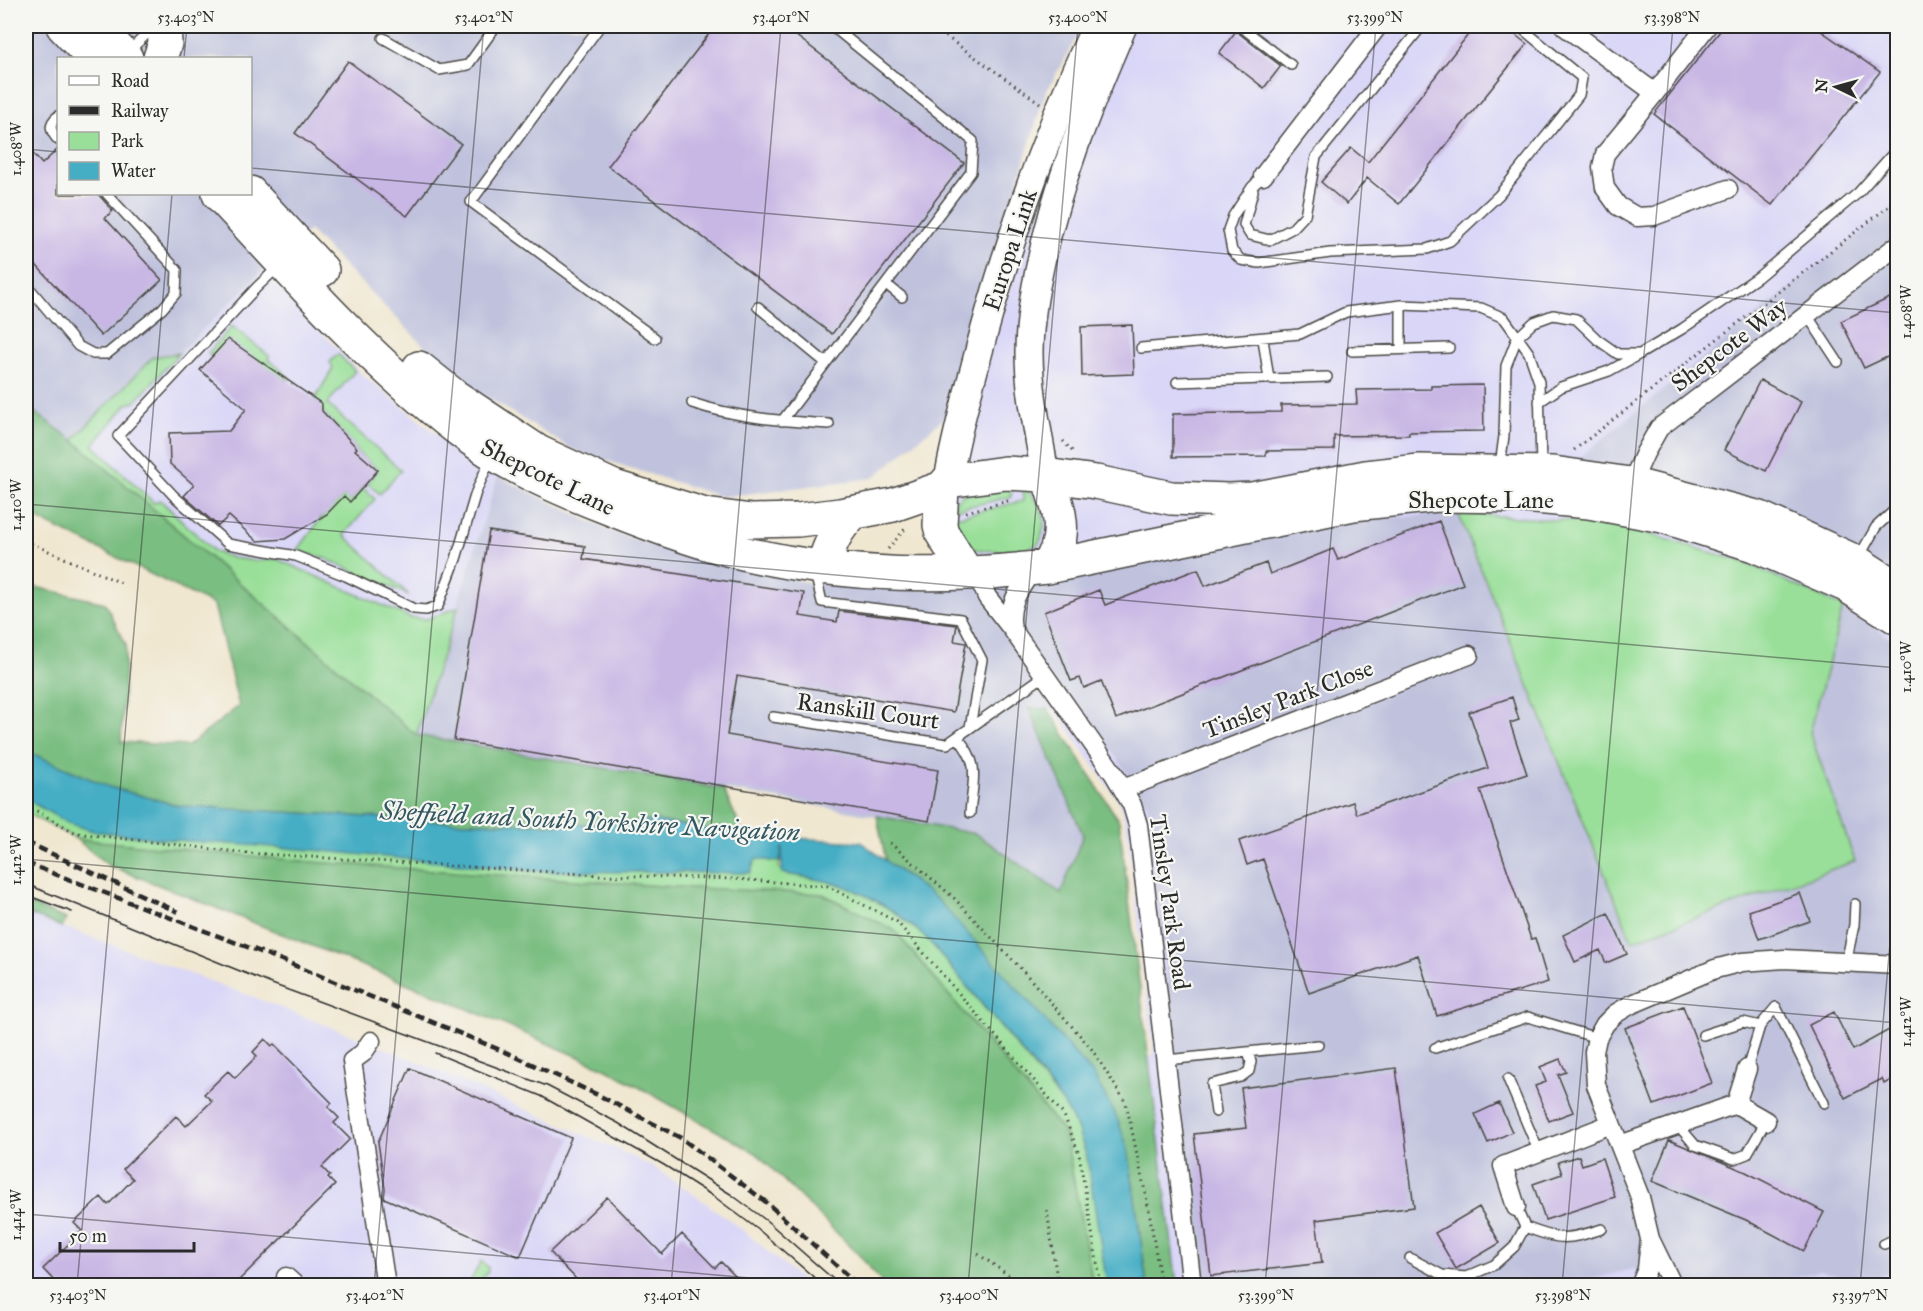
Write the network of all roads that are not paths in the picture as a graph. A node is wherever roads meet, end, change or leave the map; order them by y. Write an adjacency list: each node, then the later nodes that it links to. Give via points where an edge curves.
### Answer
1 (63, 26): 16 (highway)
2 (155, 26): 16 (lane)
3 (164, 26): 17 (highway)
4 (496, 26): 15 (lane, via 468,65 439,70)
5 (600, 26): 36 (lane, via 471,202)
6 (832, 26): 31 (lane, via 973,141 971,172)
7 (1096, 26): 57 (street, Europa Link, via 1057,112 1010,244)
8 (1123, 26): 55 (street, Europa Link, via 1073,151 1048,229 1033,302 1030,378)
9 (1240, 26): 18 (lane)
10 (1378, 26): 23 (street)
11 (1422, 26): 23 (lane, via 1317,157 1305,215 1293,228 1270,240 1250,235 1244,225)
12 (1519, 26): 23 (lane, via 1582,78 1579,95 1499,195 1450,241 1427,249 1330,253 1259,263 1241,260 1232,251 1227,230)
13 (1564, 26): 19 (street)
14 (1707, 26): 19 (street)
15 (383, 39)
16 (112, 48)
17 (160, 57)
18 (1291, 64)
19 (1655, 93): 24 (street, via 1605,154 1605,188 1618,206 1637,217 1654,216)
20 (57, 117): 21 (lane, via 51,127)
21 (57, 139)
22 (1898, 148): 43 (lane, via 1858,193 1758,277)
23 (1260, 180)
24 (1728, 189)
25 (108, 195): 30 (lane, via 177,270 176,293 162,309 107,354 93,354 78,346)
26 (220, 195): 29 (highway, Shepcote Lane)
27 (252, 195): 61 (highway, Shepcote Lane, via 375,326 454,396 538,452 614,487)
28 (1898, 245): 35 (street, Shepcote Way)
29 (284, 262): 53 (highway, Shepcote Lane, via 421,399); 53 (lane, via 118,436 174,496 228,544 296,556 414,609 433,609 438,606 456,559)
30 (26, 284)
31 (886, 284): 32 (lane); 45 (lane)
32 (902, 297)
33 (1401, 305): 37 (lane, via 1481,308 1504,318); 38 (lane, via 1346,312 1300,334); 41 (lane)
34 (758, 308): 45 (lane)
35 (1807, 315): 44 (lane); 58 (street, Shepcote Way, via 1659,428)
36 (655, 338)
37 (1517, 338): 43 (lane, via 1534,322 1553,315 1576,318 1618,354); 49 (lane, via 1533,363 1539,382); 54 (lane, via 1506,366)
38 (1263, 339): 39 (lane); 47 (lane)
39 (1141, 348)
40 (1449, 348): 41 (lane)
41 (1401, 349): 42 (lane)
42 (1352, 351)
43 (1640, 354): 49 (lane, via 1610,371 1561,387)
44 (1838, 362)
45 (826, 363): 51 (lane)
46 (1327, 377): 47 (lane)
47 (1269, 379): 48 (lane)
48 (1177, 382)
49 (1539, 402): 56 (lane)
50 (692, 403): 51 (lane, via 716,411)
51 (782, 421): 52 (lane)
52 (829, 424)
53 (493, 452): 61 (highway, Shepcote Lane, via 570,493)
54 (1499, 471): 56 (highway, via 1507,486); 59 (highway, Shepcote Lane, via 1419,471 1366,477)
55 (1046, 475): 57 (highway, Shepcote Lane, via 1005,474); 59 (highway, Shepcote Lane, via 1171,498); 64 (highway, via 1061,522 1056,551)
56 (1540, 481): 58 (highway, Shepcote Lane, via 1588,502); 59 (highway, Shepcote Lane, via 1353,504)
57 (945, 485): 62 (highway, Shepcote Lane, via 893,504); 65 (highway, via 942,533 963,567)
58 (1627, 496): 66 (highway, Shepcote Lane, via 1663,516)
59 (1318, 499): 64 (highway, Shepcote Lane)
60 (1898, 507): 66 (lane, via 1876,527)
61 (656, 513): 62 (highway, Shepcote Lane, via 752,521); 63 (highway, Shepcote Lane, via 750,555)
62 (853, 513): 63 (highway, via 840,526)
63 (822, 568): 65 (highway, Shepcote Lane, via 879,574); 73 (lane, via 817,581 822,602 962,619 982,660)
64 (1041, 568): 65 (highway, Shepcote Lane); 69 (street, via 1014,597)
65 (973, 572): 69 (street, Tinsley Park Road)
66 (1851, 574): 67 (highway, Shepcote Lane); 68 (highway, Shepcote Lane)
67 (1898, 589)
68 (1898, 618)
69 (1012, 629): 71 (street, Tinsley Park Road)
70 (1469, 655): 75 (street, Tinsley Park Close)
71 (1044, 676): 73 (lane, Ranskill Court); 75 (street, Tinsley Park Road)
72 (773, 717): 74 (lane, Ranskill Court, via 947,744)
73 (970, 727): 74 (lane, Ranskill Court)
74 (957, 737): 76 (lane, via 973,761)
75 (1123, 789): 87 (street, Tinsley Park Road, via 1138,825)
76 (970, 813)
77 (1856, 904): 78 (lane)
78 (1846, 963): 79 (street); 82 (street, via 1784,959 1742,962 1715,969 1630,1005 1615,1014)
79 (1898, 965)
80 (1761, 1026): 81 (lane, via 1743,1022); 88 (lane); 90 (lane, via 1776,1007)
81 (1703, 1035)
82 (1597, 1038): 85 (lane, via 1528,1017); 94 (street, via 1596,1085)
83 (371, 1041): 105 (street, via 352,1061)
84 (1318, 1045): 86 (lane)
85 (1435, 1048)
86 (1248, 1052): 87 (lane); 92 (lane, via 1249,1071 1212,1084)
87 (1166, 1060): 106 (street, Tinsley Park Road)
88 (1747, 1069): 91 (street)
89 (1508, 1079): 97 (lane)
90 (1824, 1103)
91 (1736, 1104): 93 (street); 95 (street)
92 (1216, 1112)
93 (1766, 1121): 95 (lane, via 1747,1154 1734,1159 1695,1145)
94 (1611, 1124): 96 (street); 97 (street)
95 (1678, 1125): 96 (street)
96 (1620, 1145): 102 (street, via 1640,1197)
97 (1539, 1152): 98 (street, via 1503,1166)
98 (1516, 1207): 99 (lane)
99 (1525, 1227): 100 (lane, via 1553,1238 1574,1238); 104 (lane, via 1514,1247 1494,1265 1466,1277 1442,1275)
100 (1602, 1229)
101 (1898, 1238): 103 (lane)
102 (1650, 1239): 107 (street, via 1647,1269); 108 (street)
103 (1884, 1244)
104 (1410, 1258)
105 (386, 1286)
106 (1192, 1286)
107 (1640, 1286)
108 (1673, 1286)

